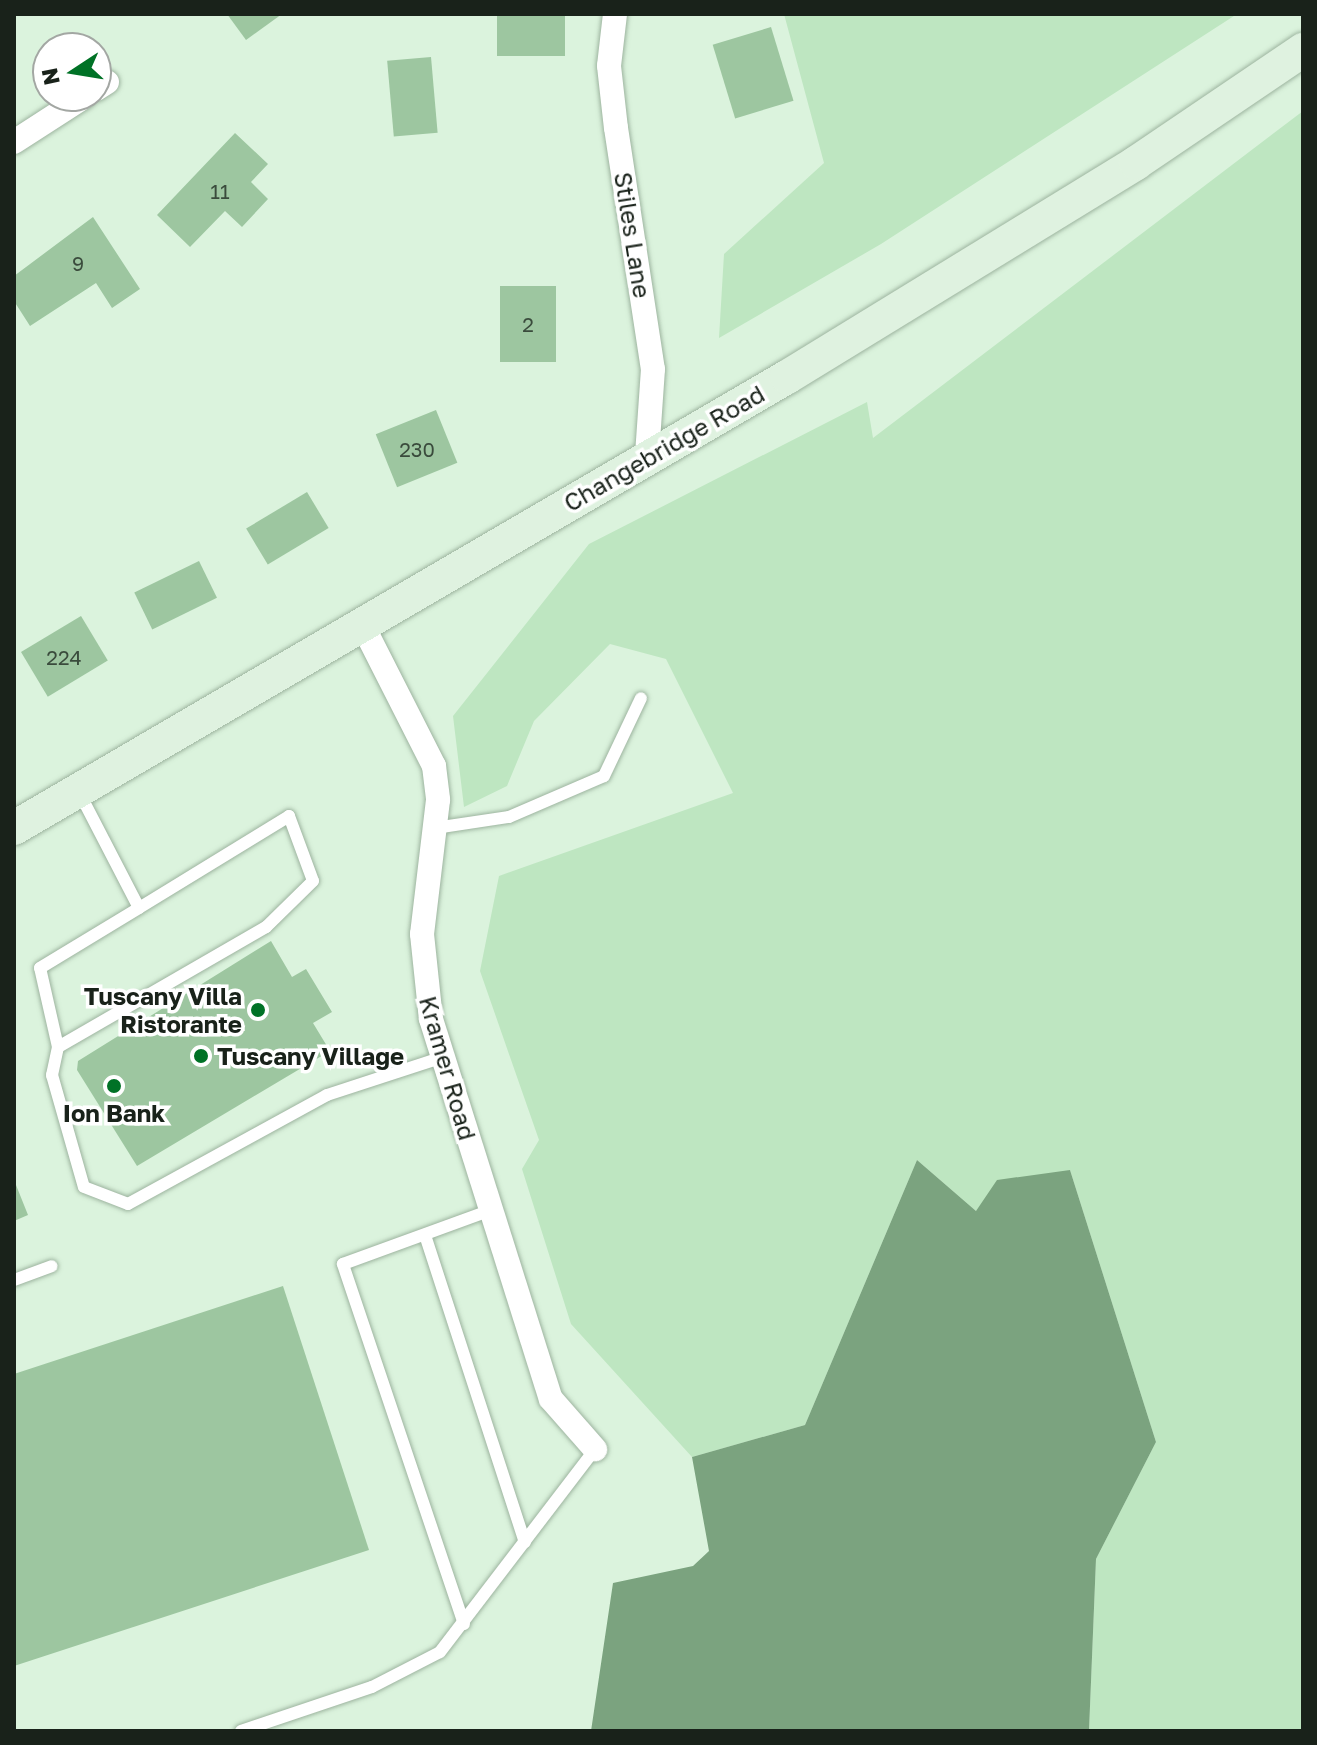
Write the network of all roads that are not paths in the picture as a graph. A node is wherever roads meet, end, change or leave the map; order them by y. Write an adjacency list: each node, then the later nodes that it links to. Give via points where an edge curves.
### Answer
1 (615, 14): 5 (street, Stiles Lane, via 614,113 653,369)
2 (1303, 50): 5 (main road, Changebridge Road, via 1136,163)
3 (60, 112): 4 (street)
4 (14, 142)
5 (647, 455): 6 (main road, Changebridge Road)
6 (364, 628): 8 (main road, Changebridge Road); 10 (street, Kramer Road, via 424,735 438,800)
7 (641, 698): 10 (lane, via 604,776 509,817)
8 (80, 794): 9 (main road, Changebridge Road); 11 (lane)
9 (14, 828)
10 (435, 828): 13 (street, Kramer Road, via 422,977)
11 (139, 908): 12 (lane, via 40,968); 12 (lane, via 289,816 313,881 266,927)
12 (58, 1047): 13 (lane, via 52,1075 84,1187 128,1204 327,1095)
13 (443, 1057): 14 (street, Kramer Road)
14 (491, 1210): 15 (lane); 18 (street, Kramer Road, via 551,1399)
15 (425, 1235): 19 (lane); 20 (lane, via 343,1264)
16 (52, 1266): 17 (lane)
17 (14, 1280)
18 (595, 1449): 19 (lane)
19 (525, 1542): 20 (lane)
20 (464, 1624): 21 (lane, via 440,1652 372,1687)
21 (241, 1731)

